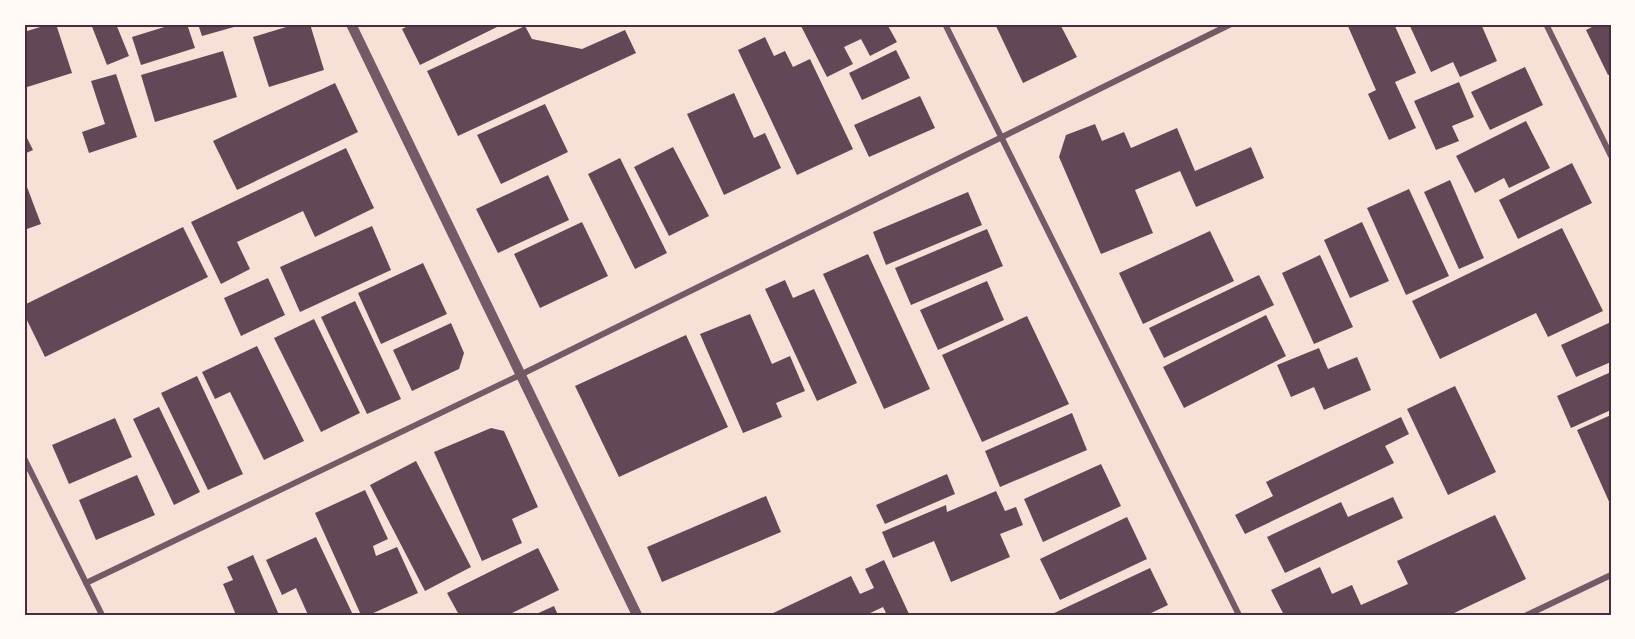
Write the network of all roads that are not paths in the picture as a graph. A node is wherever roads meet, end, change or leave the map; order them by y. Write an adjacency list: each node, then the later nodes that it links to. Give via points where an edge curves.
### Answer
1 (351, 24): 7 (street)
2 (945, 24): 5 (street)
3 (1231, 24): 5 (street)
4 (1546, 24): 6 (street)
5 (1001, 136): 7 (street); 13 (street)
6 (1611, 156)
7 (520, 375): 10 (street); 12 (street)
8 (24, 458): 10 (street)
9 (1611, 575): 14 (street)
10 (86, 583): 11 (street)
11 (102, 615)
12 (637, 615)
13 (1239, 615)
14 (1527, 615)

